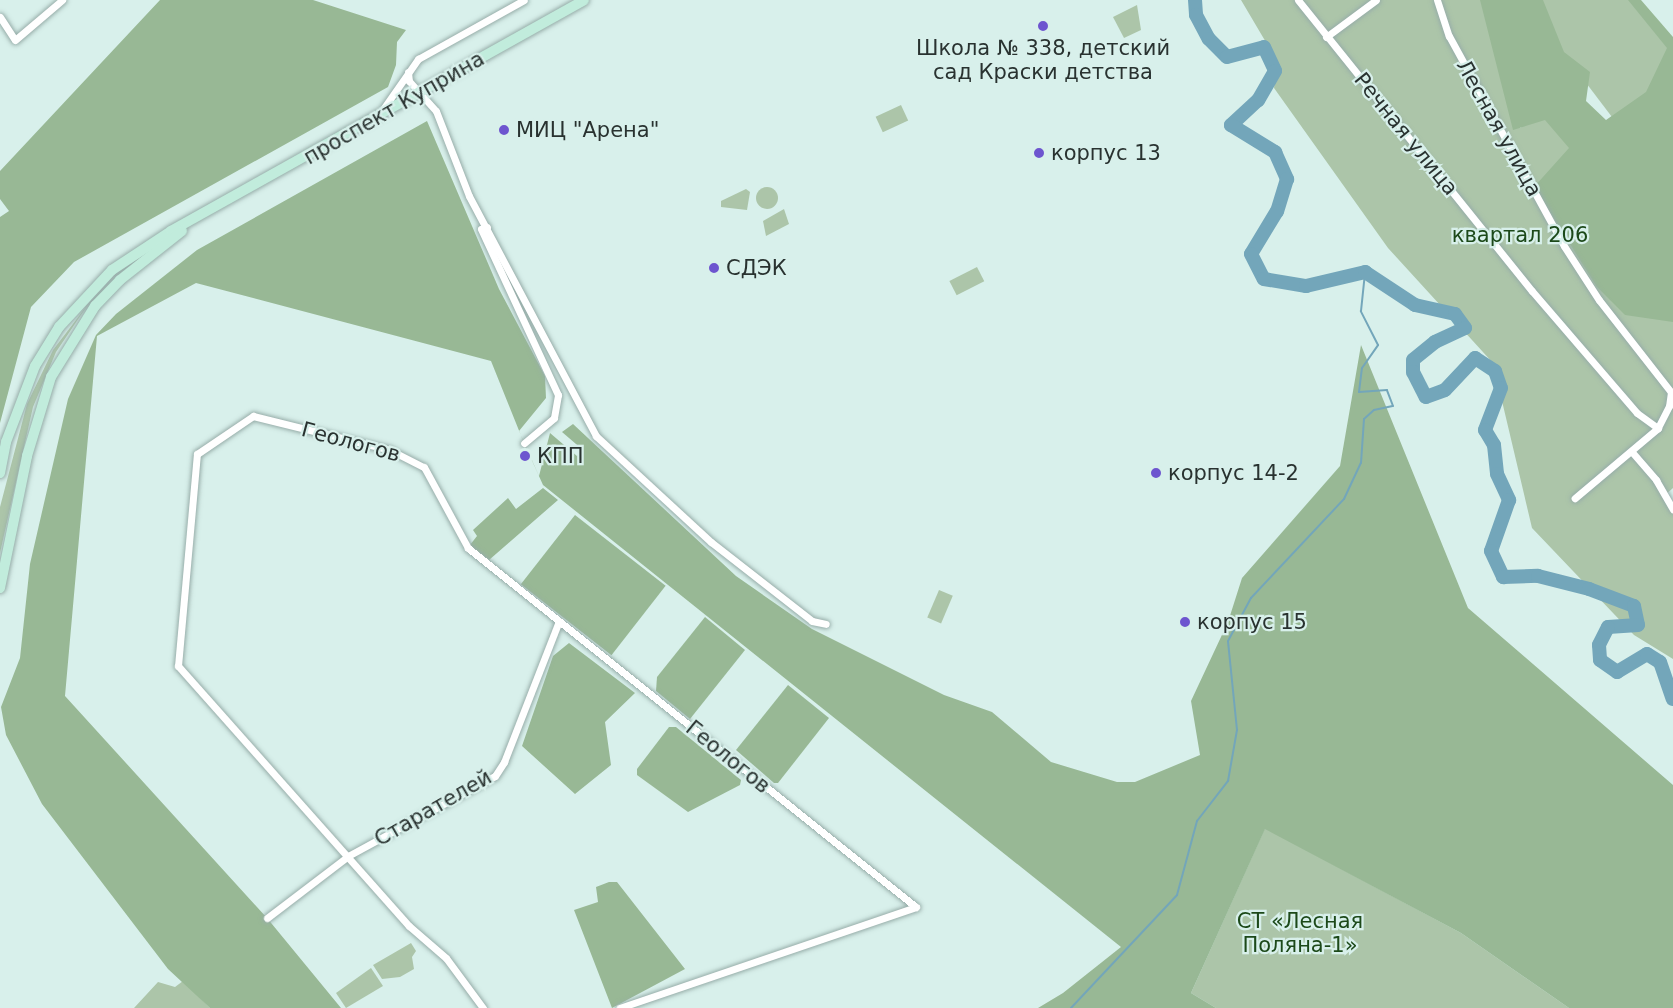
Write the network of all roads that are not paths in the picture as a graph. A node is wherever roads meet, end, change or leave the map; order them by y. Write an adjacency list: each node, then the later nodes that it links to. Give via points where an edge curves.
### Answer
1 (62, 0): 7 (street, via 15,40)
2 (524, 0): 9 (street, via 418,59)
3 (584, 0): 10 (main road, проспект Куприна)
4 (1298, 0): 8 (street, Речная улица)
5 (1376, 0): 8 (street)
6 (1437, 0): 14 (street, Лесная улица, via 1449,36 1564,246 1599,300 1667,385)
7 (0, 17)
8 (1326, 37): 15 (street, Речная улица, via 1538,299 1637,413)
9 (408, 72): 10 (street, via 409,81); 11 (street)
10 (420, 94): 11 (main road, проспект Куприна); 13 (street, via 436,111 457,170)
11 (376, 118): 12 (main road, проспект Куприна)
12 (203, 215): 18 (main road, проспект Куприна, via 145,246 112,270 59,327 35,366); 21 (main road, проспект Куприна, via 120,279 72,339 38,413)
13 (487, 227): 16 (street, via 481,229 558,395 554,418); 23 (street, via 596,436 711,542 812,621)
14 (1672, 398): 15 (street)
15 (1658, 428): 17 (street)
16 (524, 443)
17 (1632, 452): 19 (street); 20 (street, via 1656,480)
18 (0, 473)
19 (1575, 498)
20 (1673, 510)
21 (0, 588)
22 (559, 621): 24 (street, Старателей, via 495,776); 24 (street, Геологов, via 468,548 435,481 411,459 253,416 197,454 178,666); 27 (street, Геологов, via 916,907)
23 (826, 624)
24 (348, 856): 25 (street, Старателей); 26 (street, Геологов, via 409,926 446,958)
25 (267, 918)
26 (483, 1008)
27 (620, 1008)

